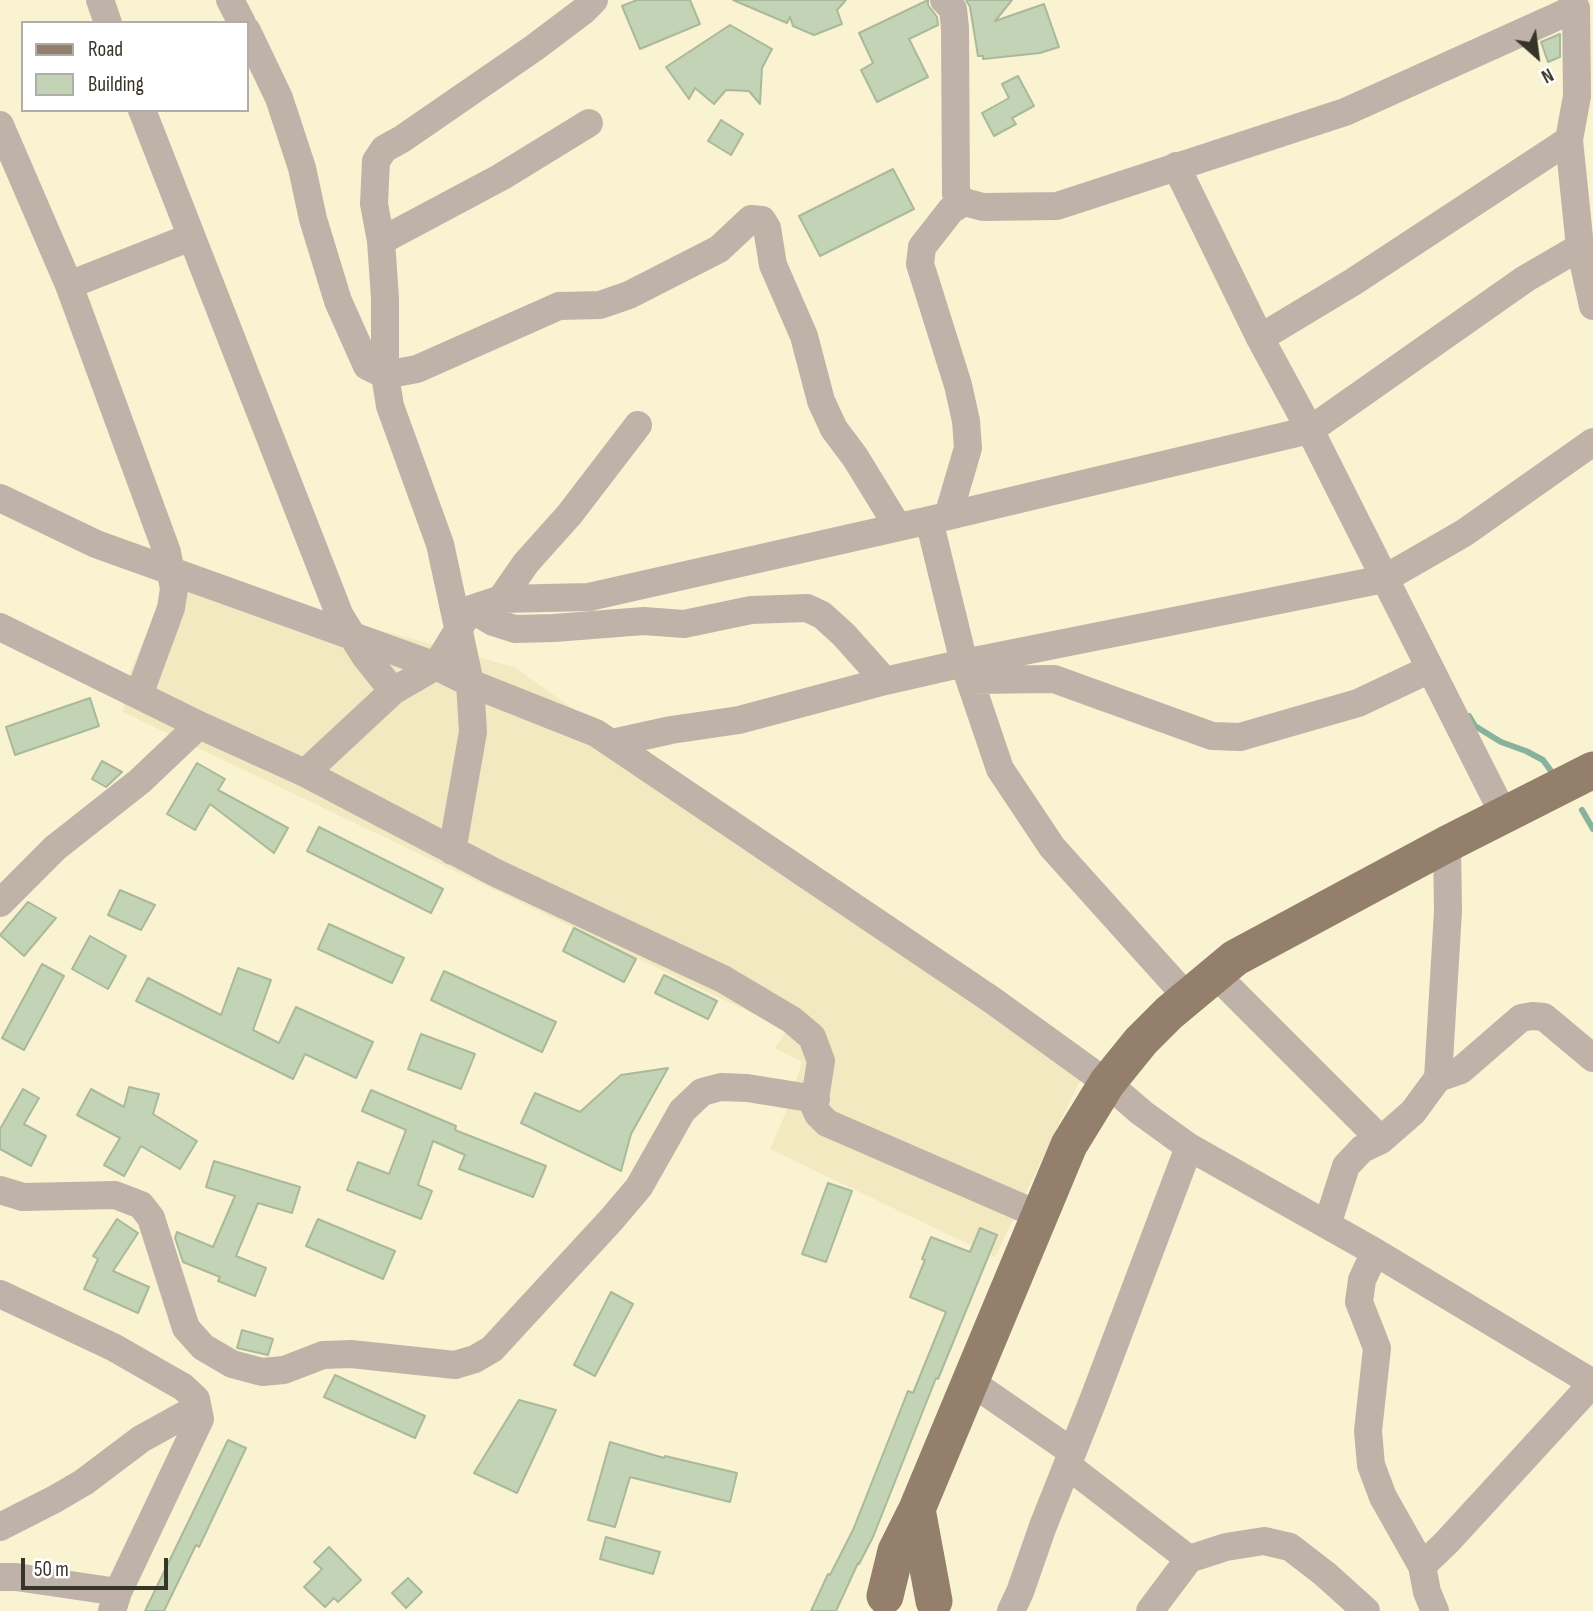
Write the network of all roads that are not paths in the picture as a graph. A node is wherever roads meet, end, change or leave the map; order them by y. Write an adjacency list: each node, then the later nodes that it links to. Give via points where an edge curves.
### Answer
1 (100, 0): 6 (street)
2 (230, 0): 7 (street)
3 (594, 0): 16 (street, via 534,48 384,149 376,161 374,204)
4 (944, 0): 14 (street, via 953,9 954,178 956,194)
5 (1574, 4): 12 (street, via 1577,96); 13 (street, via 1345,113)
6 (107, 21)
7 (242, 21)
8 (248, 33): 21 (street, via 279,98 338,301 367,366)
9 (143, 112): 15 (street)
10 (589, 123): 16 (street, via 501,177)
11 (0, 125): 18 (street)
12 (1569, 140): 17 (street); 20 (street)
13 (1176, 166): 14 (street, via 1057,206 983,207); 20 (street)
14 (964, 202): 26 (street, via 951,210 922,247 920,264 966,421 968,448)
15 (191, 237): 18 (street); 33 (street, via 340,616)
16 (381, 241): 21 (street)
17 (1580, 247): 19 (street); 23 (street, via 1525,279)
18 (69, 285): 28 (street)
19 (1593, 306)
20 (1260, 338): 23 (street)
21 (385, 375): 27 (street, via 417,369 559,306 600,305 629,295 719,249 751,219 762,220 773,265 804,336 821,401 834,429); 31 (street, via 390,406)
22 (638, 425): 30 (street)
23 (1310, 429): 26 (street); 29 (street)
24 (1593, 442): 29 (street, via 1464,533)
25 (0, 498): 28 (street, via 96,544)
26 (939, 518): 27 (street); 36 (street)
27 (898, 527): 30 (street, via 589,597)
28 (170, 570): 33 (street); 40 (street, via 172,608)
29 (1384, 579): 35 (street); 36 (street)
30 (501, 599): 31 (street)
31 (465, 618): 34 (street); 37 (street, via 516,629 541,629 645,621 684,624 751,610 807,608 844,635); 38 (street)
32 (0, 627): 40 (street)
33 (354, 638): 34 (street); 39 (street)
34 (436, 667): 38 (street); 39 (street)
35 (1430, 670): 36 (street, via 1358,703 1240,737 1212,736 1054,679); 45 (street)
36 (967, 671): 37 (street); 49 (street, via 1000,769 1052,847)
37 (885, 681): 42 (street, via 739,720)
38 (470, 683): 42 (street); 47 (street, via 473,732)
39 (393, 691): 44 (street)
40 (139, 695): 41 (street)
41 (199, 725): 44 (street); 48 (street, via 140,781 55,848)
42 (612, 743): 52 (street)
43 (1593, 769): 45 (main road)
44 (305, 773): 47 (street)
45 (1504, 815): 46 (main road)
46 (1447, 844): 49 (main road, via 1235,958); 51 (street, via 1448,911)
47 (453, 851): 53 (street, via 723,979 792,1020 812,1037 821,1061)
48 (0, 903)
49 (1201, 986): 52 (main road, via 1141,1041); 54 (street)
50 (1593, 1058): 51 (street, via 1544,1017 1532,1016 1521,1018 1461,1070)
51 (1438, 1078): 54 (street, via 1413,1112)
52 (1107, 1083): 55 (street); 57 (main road, via 1069,1144)
53 (816, 1099): 56 (street, via 747,1088 702,1092 682,1111 639,1187 611,1220 492,1349 455,1365 351,1354 323,1356 284,1370 262,1372 232,1364 204,1347 186,1328 151,1218 141,1205 115,1195 23,1197); 57 (street, via 818,1114 827,1123)
54 (1381, 1140): 58 (street, via 1362,1149 1346,1166)
55 (1189, 1147): 58 (street); 64 (street)
56 (0, 1190)
57 (1039, 1215): 61 (main road)
58 (1326, 1225): 59 (street)
59 (1375, 1252): 62 (street); 68 (street, via 1362,1280 1359,1302 1377,1348 1368,1431 1371,1465 1382,1497)
60 (0, 1294): 63 (street, via 113,1347 183,1387 196,1399)
61 (971, 1382): 64 (street); 65 (main road)
62 (1593, 1383): 68 (street)
63 (197, 1408): 66 (street, via 141,1438 55,1500); 70 (street, via 200,1419)
64 (1069, 1458): 67 (street); 73 (street)
65 (918, 1509): 71 (main road, via 896,1551); 72 (main road)
66 (0, 1527)
67 (1189, 1559): 74 (street); 75 (street, via 1264,1541 1290,1547)
68 (1422, 1566): 76 (street)
69 (0, 1577): 70 (street)
70 (115, 1601)
71 (881, 1603): 72 (main road, via 901,1587 920,1589)
72 (936, 1606)
73 (1011, 1611)
74 (1150, 1611)
75 (1366, 1611)
76 (1435, 1611)

